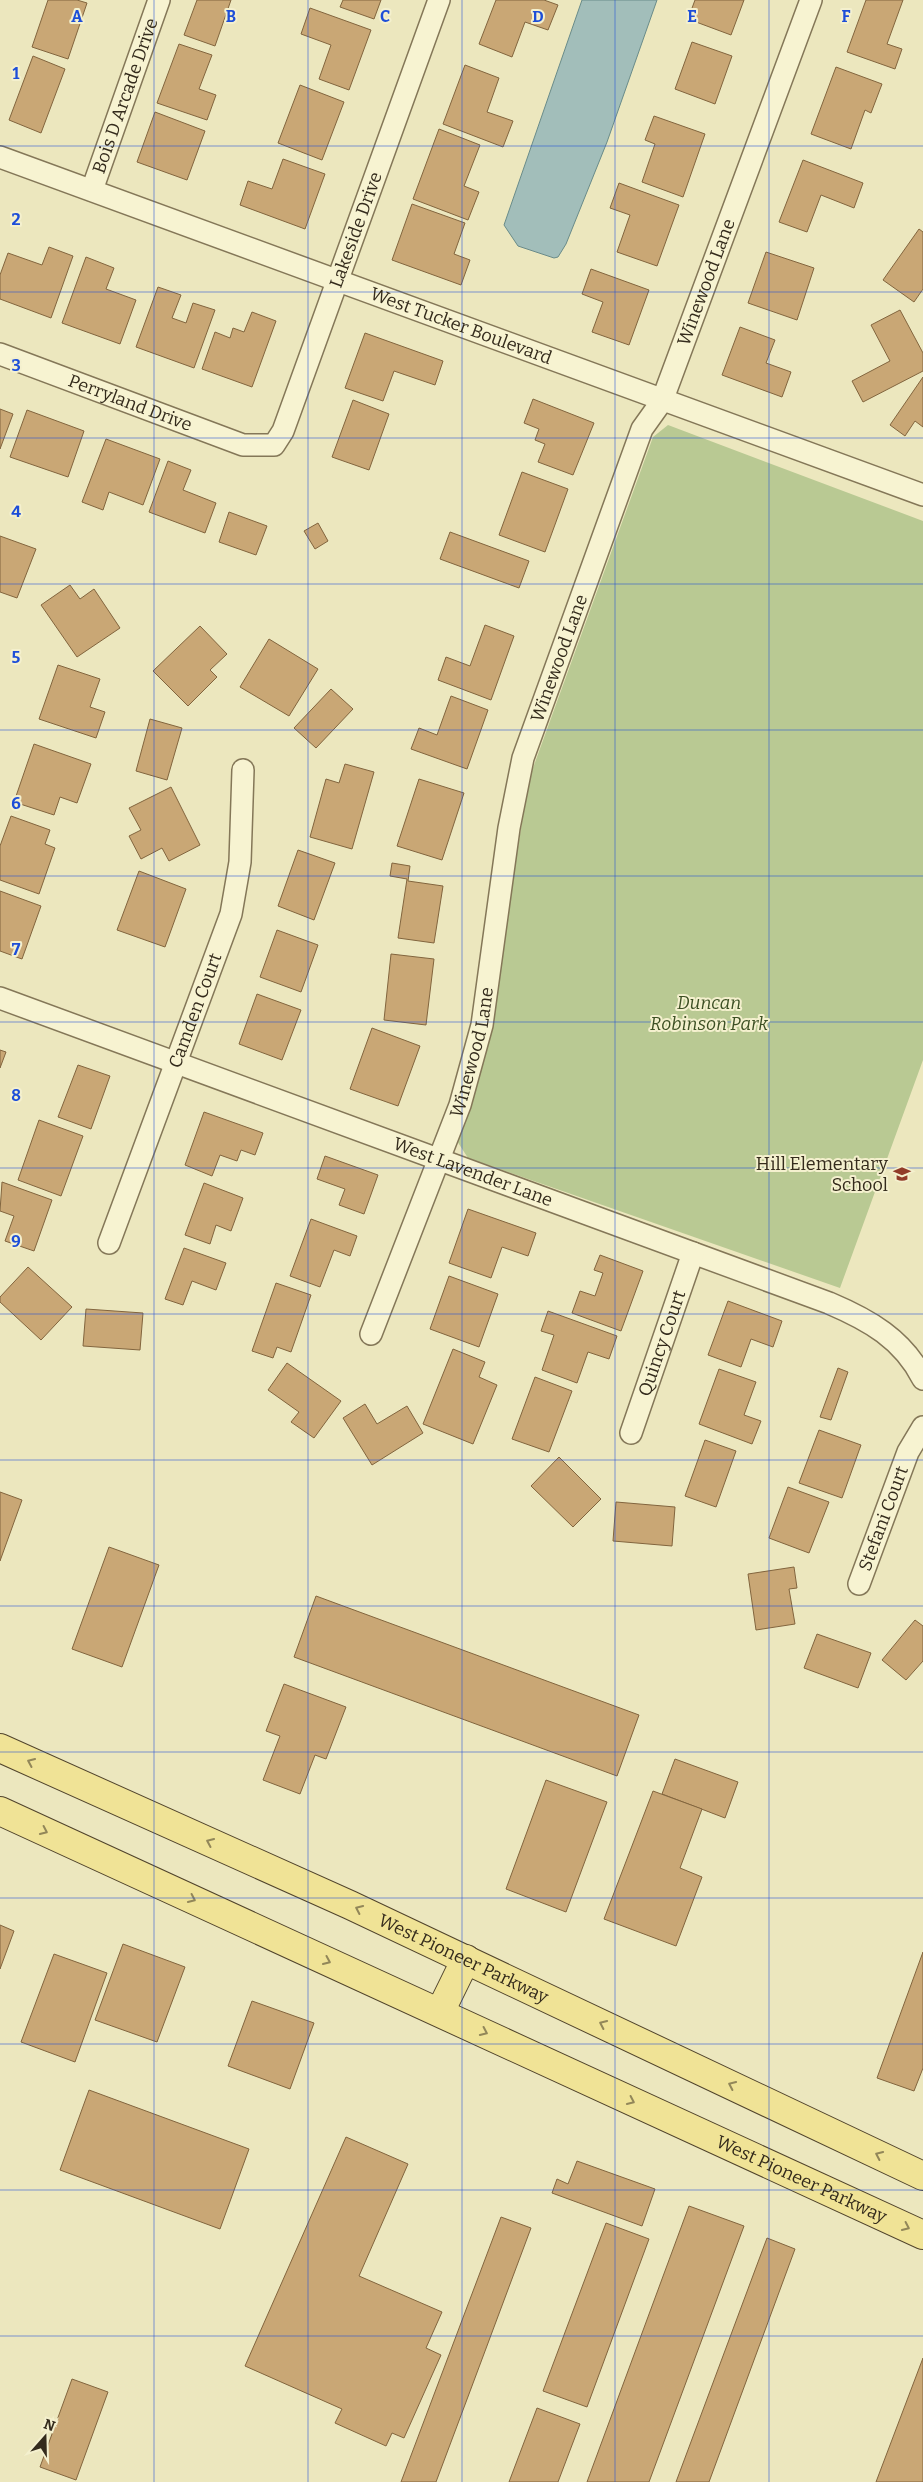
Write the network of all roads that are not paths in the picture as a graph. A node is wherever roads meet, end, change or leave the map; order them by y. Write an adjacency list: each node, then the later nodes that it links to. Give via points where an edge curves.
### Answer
1 (159, 0): 5 (street, Bois D Arcade Drive)
2 (439, 0): 6 (street, Lakeside Drive)
3 (811, 0): 8 (street, Winewood Lane)
4 (0, 157): 5 (street, West Tucker Boulevard)
5 (92, 190): 6 (street, West Tucker Boulevard)
6 (337, 281): 8 (street, West Tucker Boulevard); 9 (street, Lakeside Drive, via 283,432 274,445)
7 (0, 354): 9 (street, Perryland Drive, via 244,445)
8 (662, 401): 10 (street, West Tucker Boulevard); 14 (street, Winewood Lane, via 642,429 523,758 509,828 482,1025 460,1105)
9 (261, 447)
10 (923, 495)
11 (243, 770): 13 (street, Camden Court, via 240,862 231,914)
12 (0, 998): 13 (street, West Lavender Lane)
13 (174, 1064): 14 (street, West Lavender Lane); 15 (street, Camden Court)
14 (438, 1159): 16 (street, West Lavender Lane); 17 (street, Winewood Lane)
15 (109, 1243)
16 (693, 1253): 18 (street, West Lavender Lane, via 858,1315 886,1334 913,1359); 20 (street, Quincy Court)
17 (371, 1334)
18 (923, 1379)
19 (923, 1427): 21 (street, Stefani Court, via 908,1452)
20 (631, 1433)
21 (859, 1584)
22 (0, 1748): 24 (main road, West Pioneer Parkway, one-way to 22)
23 (0, 1811): 25 (main road, West Pioneer Parkway, one-way to 25)
24 (466, 1959): 25 (main road); 26 (main road, West Pioneer Parkway, one-way to 24)
25 (440, 2012): 27 (main road, West Pioneer Parkway, one-way to 27)
26 (923, 2176)
27 (923, 2235)

